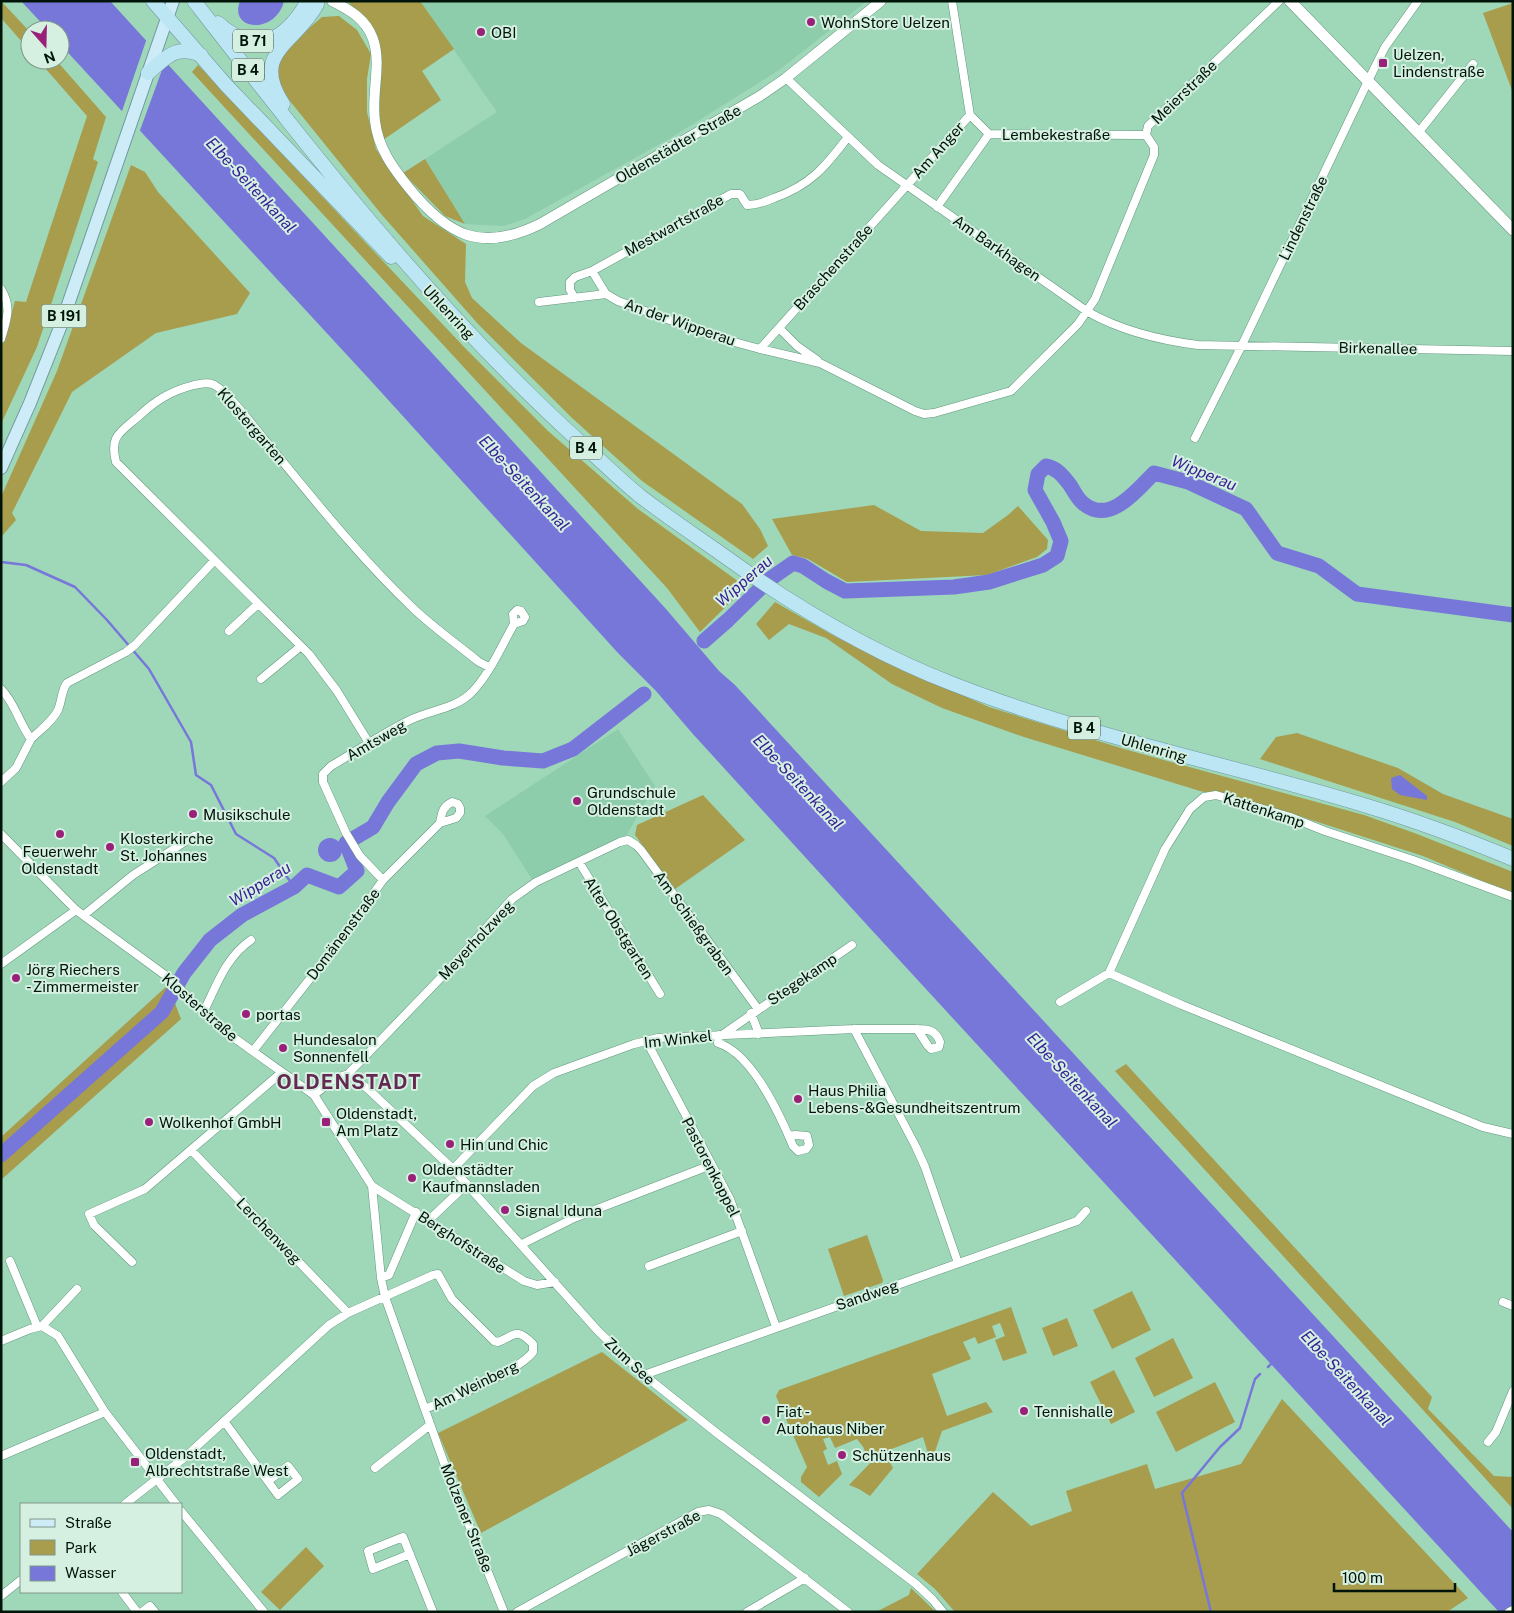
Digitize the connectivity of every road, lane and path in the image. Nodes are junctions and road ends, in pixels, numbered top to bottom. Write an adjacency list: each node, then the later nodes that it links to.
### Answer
1 (332, 1): 10 (street)
2 (881, 1): 14 (street, Oldenstädter Straße)
3 (952, 1): 16 (street)
4 (1279, 1): 19 (street, Meierstraße)
5 (1290, 1): 15 (main road)
6 (1418, 1): 15 (street, Lindenstraße)
7 (195, 2): 8 (highway, B 71); 21 (highway, Uhlenring / B 4)
8 (313, 2): 10 (street); 21 (highway)
9 (165, 7): 11 (highway); 13 (main road, B 191)
10 (345, 9): 14 (street, Oldenstädter Straße)
11 (201, 56): 13 (highway); 29 (highway)
12 (1473, 64): 17 (street)
13 (148, 74): 39 (main road, B 191)
14 (786, 78): 20 (street, Am Barkhagen)
15 (1368, 82): 17 (main road); 34 (street, Lindenstraße)
16 (970, 115): 18 (street, Lembekestraße); 22 (street, Am Anger)
17 (1418, 133): 24 (main road)
18 (989, 134): 19 (street, Lembekestraße); 23 (street, Am Anger)
19 (1146, 135): 31 (street, Meierstraße)
20 (848, 137): 22 (street, Am Barkhagen); 25 (street, Mestwartstraße)
21 (300, 138): 29 (highway, Uhlenring / B 4)
22 (906, 185): 23 (street, Am Barkhagen); 32 (street, Braschenstraße)
23 (937, 207): 31 (street, Am Barkhagen)
24 (1513, 230)
25 (592, 271): 27 (street); 28 (street, Mestwartstraße)
26 (1, 288): 33 (street)
27 (606, 294): 28 (street, An der Wipperau); 35 (street, An der Wipperau)
28 (574, 298): 30 (street, An der Wipperau)
29 (438, 301): 55 (highway, Uhlenring / B 4)
30 (539, 302)
31 (1088, 312): 34 (street, Am Barkhagen); 37 (street, An der Wipperau)
32 (779, 328): 35 (street, Braschenstraße); 37 (street, An der Wipperau)
33 (1, 339)
34 (1242, 345): 36 (street, Birkenallee); 38 (street, Lindenstraße)
35 (760, 349): 37 (street, An der Wipperau)
36 (1513, 351)
37 (820, 363)
38 (1194, 438)
39 (1, 468)
40 (214, 561): 41 (street, Klostergarten); 45 (street, Klostergarten); 48 (street)
41 (258, 604): 43 (street); 44 (street, Klostergarten)
42 (514, 624): 45 (street, Amtsweg)
43 (229, 631)
44 (302, 646): 46 (street); 49 (street, Klostergarten)
45 (489, 667): 49 (street, Amtsweg)
46 (261, 678)
47 (1, 689): 48 (street)
48 (31, 739): 50 (street)
49 (369, 743): 57 (street, Amtsweg)
50 (1, 782)
51 (440, 823): 57 (street, Domänenstraße)
52 (1, 834): 59 (street, Klosterstraße)
53 (194, 836): 60 (street)
54 (628, 840): 56 (street, Meyerholzweg); 67 (street, Am Schießgraben)
55 (1513, 859)
56 (579, 862): 65 (street, Alter Obstgarten); 76 (street, Meyerholzweg)
57 (383, 880): 74 (street, Domänenstraße)
58 (1513, 897): 64 (street, Kattenkamp)
59 (76, 910): 60 (street, Klosterstraße); 63 (street)
60 (84, 915): 68 (street, Klosterstraße)
61 (251, 940): 68 (street)
62 (852, 945): 67 (street, Stegekamp)
63 (1, 964)
64 (1109, 973): 66 (street); 78 (street)
65 (660, 994)
66 (1060, 1002)
67 (754, 1011): 71 (street, Stegekamp); 72 (street, Stegekamp)
68 (203, 1013): 74 (street, Klosterstraße)
69 (917, 1028): 70 (street, Im Winkel)
70 (854, 1029): 71 (street, Im Winkel); 92 (street)
71 (759, 1034): 72 (street, Im Winkel)
72 (721, 1035): 73 (street, Im Winkel); 79 (street)
73 (646, 1040): 81 (street, Pastorenkoppel); 82 (street, Im Winkel)
74 (253, 1051): 75 (street, Klosterstraße)
75 (282, 1072): 77 (street, Klosterstraße); 80 (street)
76 (348, 1074): 77 (street, Meyerholzweg); 82 (street, Zum See)
77 (314, 1095): 84 (street, Molzener Straße)
78 (1513, 1134)
79 (789, 1136)
80 (191, 1150): 91 (street); 100 (street, Lerchenweg)
81 (711, 1165): 88 (street, Pastorenkoppel); 89 (street)
82 (453, 1169): 83 (street, Zum See)
83 (467, 1184): 87 (street); 89 (street, Zum See)
84 (372, 1186): 86 (street, Berghofstraße); 94 (street, Molzener Straße)
85 (1086, 1211): 92 (street, Sandweg)
86 (416, 1212): 87 (street, Berghofstraße); 94 (street)
87 (429, 1220): 95 (street, Berghofstraße)
88 (742, 1231): 93 (street); 102 (street, Pastorenkoppel)
89 (522, 1244): 95 (street, Zum See)
90 (10, 1261): 101 (street)
91 (132, 1262)
92 (958, 1263): 102 (street, Sandweg)
93 (649, 1266)
94 (381, 1278): 97 (street, Molzener Straße)
95 (555, 1282): 104 (street, Zum See)
96 (77, 1289): 101 (street)
97 (385, 1297): 100 (street); 106 (street, Molzener Straße); 106 (street, Am Weinberg)
98 (1503, 1302): 99 (street)
99 (1513, 1306)
100 (348, 1313): 108 (street)
101 (39, 1326): 103 (street); 107 (street)
102 (776, 1327): 104 (street, Sandweg)
103 (1, 1341)
104 (644, 1375): 133 (street, Zum See)
105 (1513, 1392): 110 (street)
106 (425, 1409): 109 (street, Molzener Straße)
107 (105, 1412): 111 (street); 113 (street)
108 (224, 1421): 113 (street); 114 (street)
109 (430, 1425): 112 (street); 129 (street, Molzener Straße)
110 (1488, 1442)
111 (1, 1456)
112 (375, 1468)
113 (156, 1481): 115 (street); 116 (street)
114 (268, 1481)
115 (126, 1503)
116 (175, 1503)
117 (182, 1512): 127 (street)
118 (410, 1554): 118 (street); 128 (street)
119 (805, 1578): 130 (street, Jägerstraße); 131 (street); 132 (street, Jägerstraße)
120 (20, 1581): 122 (street)
121 (123, 1593): 124 (street)
122 (1, 1596)
123 (1513, 1610): 134 (street)
124 (137, 1612)
125 (142, 1612): 126 (street)
126 (155, 1612)
127 (264, 1612)
128 (433, 1612)
129 (504, 1612)
130 (517, 1612)
131 (747, 1612)
132 (848, 1612)
133 (943, 1612)
134 (1509, 1612)

